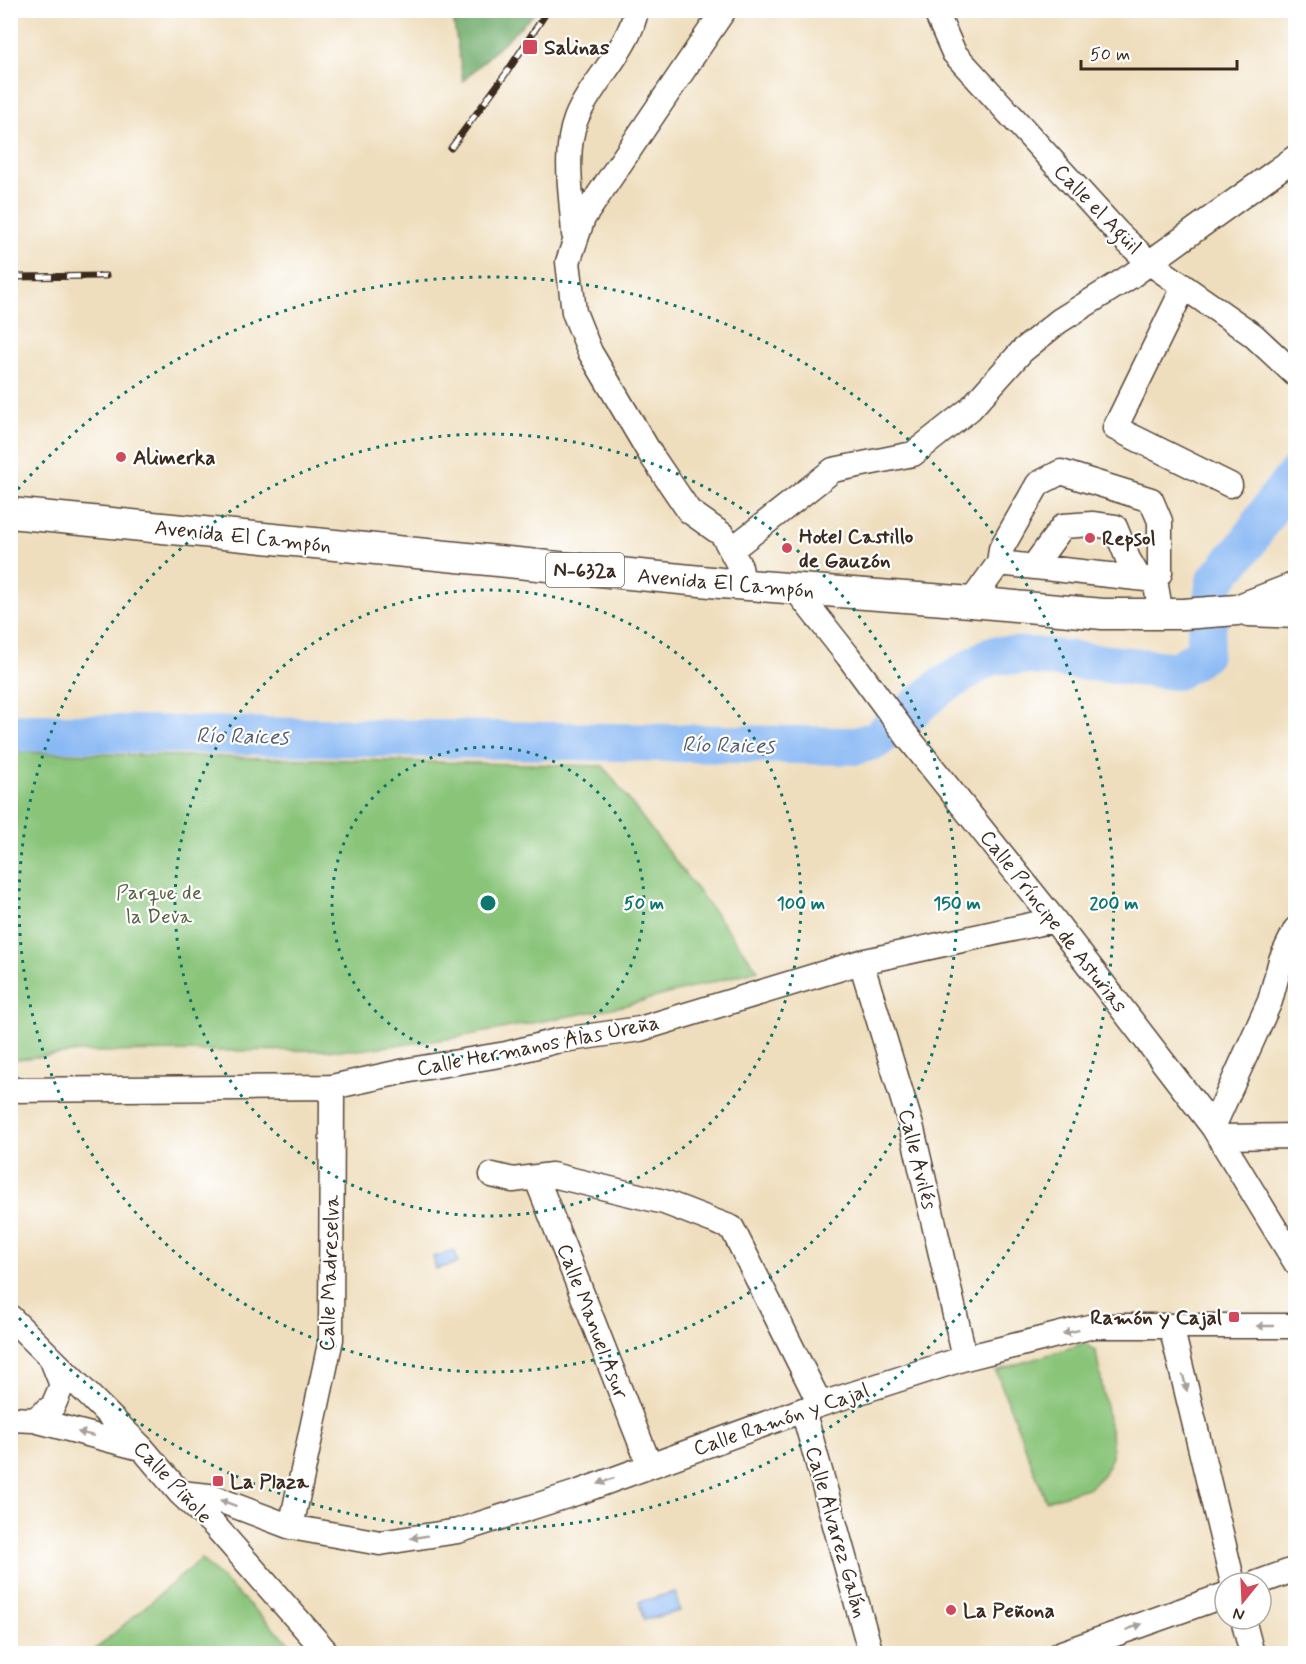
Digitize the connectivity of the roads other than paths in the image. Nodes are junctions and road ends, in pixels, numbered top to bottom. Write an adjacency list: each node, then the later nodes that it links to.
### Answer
1 (636, 10): 5 (street)
2 (724, 10): 5 (street)
3 (935, 10): 6 (street, Calle el Agüil)
4 (1296, 157): 6 (street)
5 (575, 242): 11 (street)
6 (1150, 263): 7 (street, Calle el Agüil); 11 (street)
7 (1184, 286): 8 (street, Calle el Agüil); 9 (street)
8 (1296, 375)
9 (1230, 485)
10 (10, 513): 15 (main road, Avenida El Campón / N-632a)
11 (731, 550): 15 (street)
12 (999, 563): 13 (street); 14 (street); 18 (street)
13 (1033, 567): 14 (street); 14 (street)
14 (1147, 579): 21 (street)
15 (743, 585): 17 (main road, Avenida El Campón / N-632a)
16 (1296, 587): 19 (main road, Avenida El Campón / N-632a)
17 (796, 590): 18 (main road, Avenida El Campón / N-632a); 22 (street, Calle Príncipe de Asturias)
18 (970, 602): 21 (main road, Avenida El Campón / N-632a)
19 (1237, 610): 20 (main road); 21 (main road, Avenida El Campón / N-632a)
20 (1296, 613)
21 (1172, 614)
22 (1054, 920): 24 (street, Calle Hermanos Alas Ureña); 29 (street, Calle Príncipe de Asturias)
23 (1296, 929): 26 (street)
24 (861, 962): 27 (street, Calle Hermanos Alas Ureña); 38 (street, Calle Avilés)
25 (1296, 982): 26 (street)
26 (1270, 1001): 29 (street)
27 (332, 1087): 28 (street, Calle Hermanos Alas Ureña); 44 (street, Calle Madreselva)
28 (10, 1090)
29 (1216, 1132): 30 (street); 33 (street, Calle Príncipe de Asturias)
30 (1296, 1136)
31 (492, 1175): 32 (street, Calle Alvarez Galán)
32 (536, 1177): 39 (street, Calle Alvarez Galán); 42 (street, Calle Manuel Asur)
33 (1296, 1263)
34 (10, 1317): 37 (street, Calle Piñole)
35 (1171, 1326): 36 (street, Calle Ramón y Cajal, one-way to 35); 38 (street, Calle Ramón y Cajal, one-way to 38); 47 (street, one-way to 47)
36 (1296, 1326)
37 (51, 1358): 40 (street); 41 (street, Calle Piñole)
38 (965, 1358): 39 (street, Calle Ramón y Cajal)
39 (812, 1407): 42 (street, Calle Ramón y Cajal); 53 (street, Calle Alvarez Galán)
40 (22, 1420): 41 (street, one-way to 40)
41 (142, 1448): 43 (street, Calle Piñole)
42 (649, 1464): 44 (street, Calle Ramón y Cajal, one-way to 44)
43 (180, 1493): 44 (street, Calle Ramón y Cajal, one-way to 43); 45 (street, Calle Piñole)
44 (283, 1523): 45 (street, Calle Ramón y Cajal)
45 (231, 1545): 52 (street, Calle Piñole)
46 (1296, 1569): 48 (street)
47 (1230, 1571)
48 (1273, 1577)
49 (1213, 1599): 51 (street, one-way to 49)
50 (1246, 1631): 55 (street)
51 (1096, 1647): 54 (street)
52 (328, 1653)
53 (871, 1653)
54 (1059, 1653)
55 (1252, 1653)

